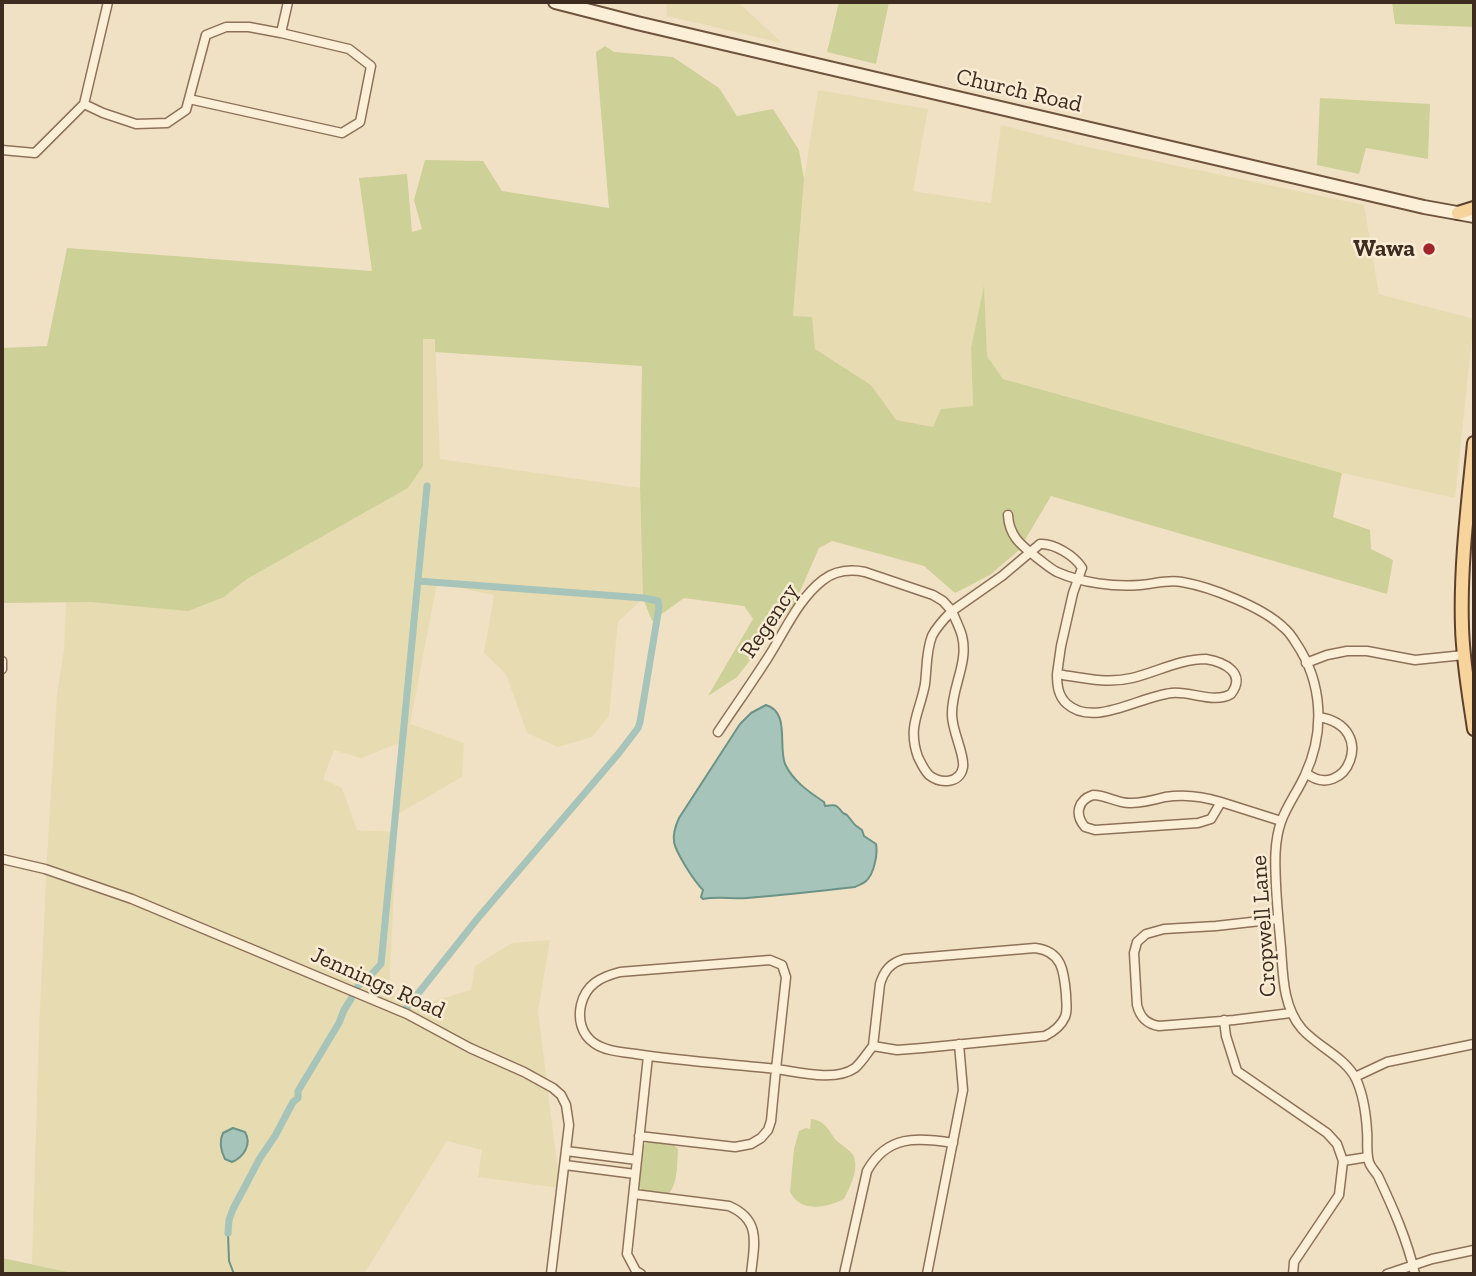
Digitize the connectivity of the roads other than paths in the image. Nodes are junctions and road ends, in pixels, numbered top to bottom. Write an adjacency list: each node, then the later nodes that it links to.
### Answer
1 (108, 2): 6 (street)
2 (288, 2): 4 (street)
3 (555, 2): 9 (main road, Church Road)
4 (281, 33): 5 (street); 5 (street)
5 (189, 99): 6 (street)
6 (84, 104): 7 (street)
7 (2, 150)
8 (1474, 208): 9 (main road)
9 (1458, 213): 10 (main road, Church Road)
10 (1474, 215)
11 (1474, 443): 16 (main road)
12 (1008, 515): 13 (street, Cropwell Lane)
13 (1029, 552): 14 (street, Cropwell Lane); 14 (street); 15 (street)
14 (1079, 579): 18 (street, Cropwell Lane); 20 (street)
15 (952, 611): 15 (street); 23 (street, Regency)
16 (1464, 655): 18 (street); 22 (main road)
17 (2, 661): 19 (street)
18 (1306, 663): 21 (street, Cropwell Lane)
19 (2, 669)
20 (1057, 674): 20 (street)
21 (1319, 717): 24 (street, Cropwell Lane); 24 (street)
22 (1474, 730)
23 (718, 732)
24 (1306, 773): 26 (street, Cropwell Lane)
25 (1221, 802): 25 (street); 26 (street)
26 (1282, 821): 28 (street, Cropwell Lane)
27 (2, 859): 39 (street, Jennings Road)
28 (1278, 919): 29 (street, Cropwell Lane); 30 (street)
29 (1291, 1013): 30 (street); 36 (street, Cropwell Lane)
30 (1224, 1020): 42 (street)
31 (959, 1044): 33 (street); 33 (street); 38 (street)
32 (1474, 1044): 36 (street)
33 (873, 1046): 35 (street)
34 (648, 1055): 35 (street); 35 (street); 37 (street)
35 (776, 1069): 37 (street)
36 (1355, 1077): 40 (street)
37 (639, 1136): 41 (street)
38 (953, 1143): 51 (street); 52 (street)
39 (566, 1151): 41 (street); 43 (street, Jennings Road)
40 (1368, 1157): 42 (street); 47 (street)
41 (637, 1160): 44 (street)
42 (1343, 1161): 53 (street)
43 (565, 1165): 44 (street); 48 (street, Jennings Road)
44 (635, 1174): 45 (street)
45 (634, 1194): 49 (street); 50 (street)
46 (1474, 1250): 47 (street)
47 (1413, 1264): 54 (street); 55 (street)
48 (551, 1274)
49 (641, 1274)
50 (751, 1274)
51 (844, 1274)
52 (927, 1274)
53 (1293, 1274)
54 (1387, 1274)
55 (1415, 1274)

